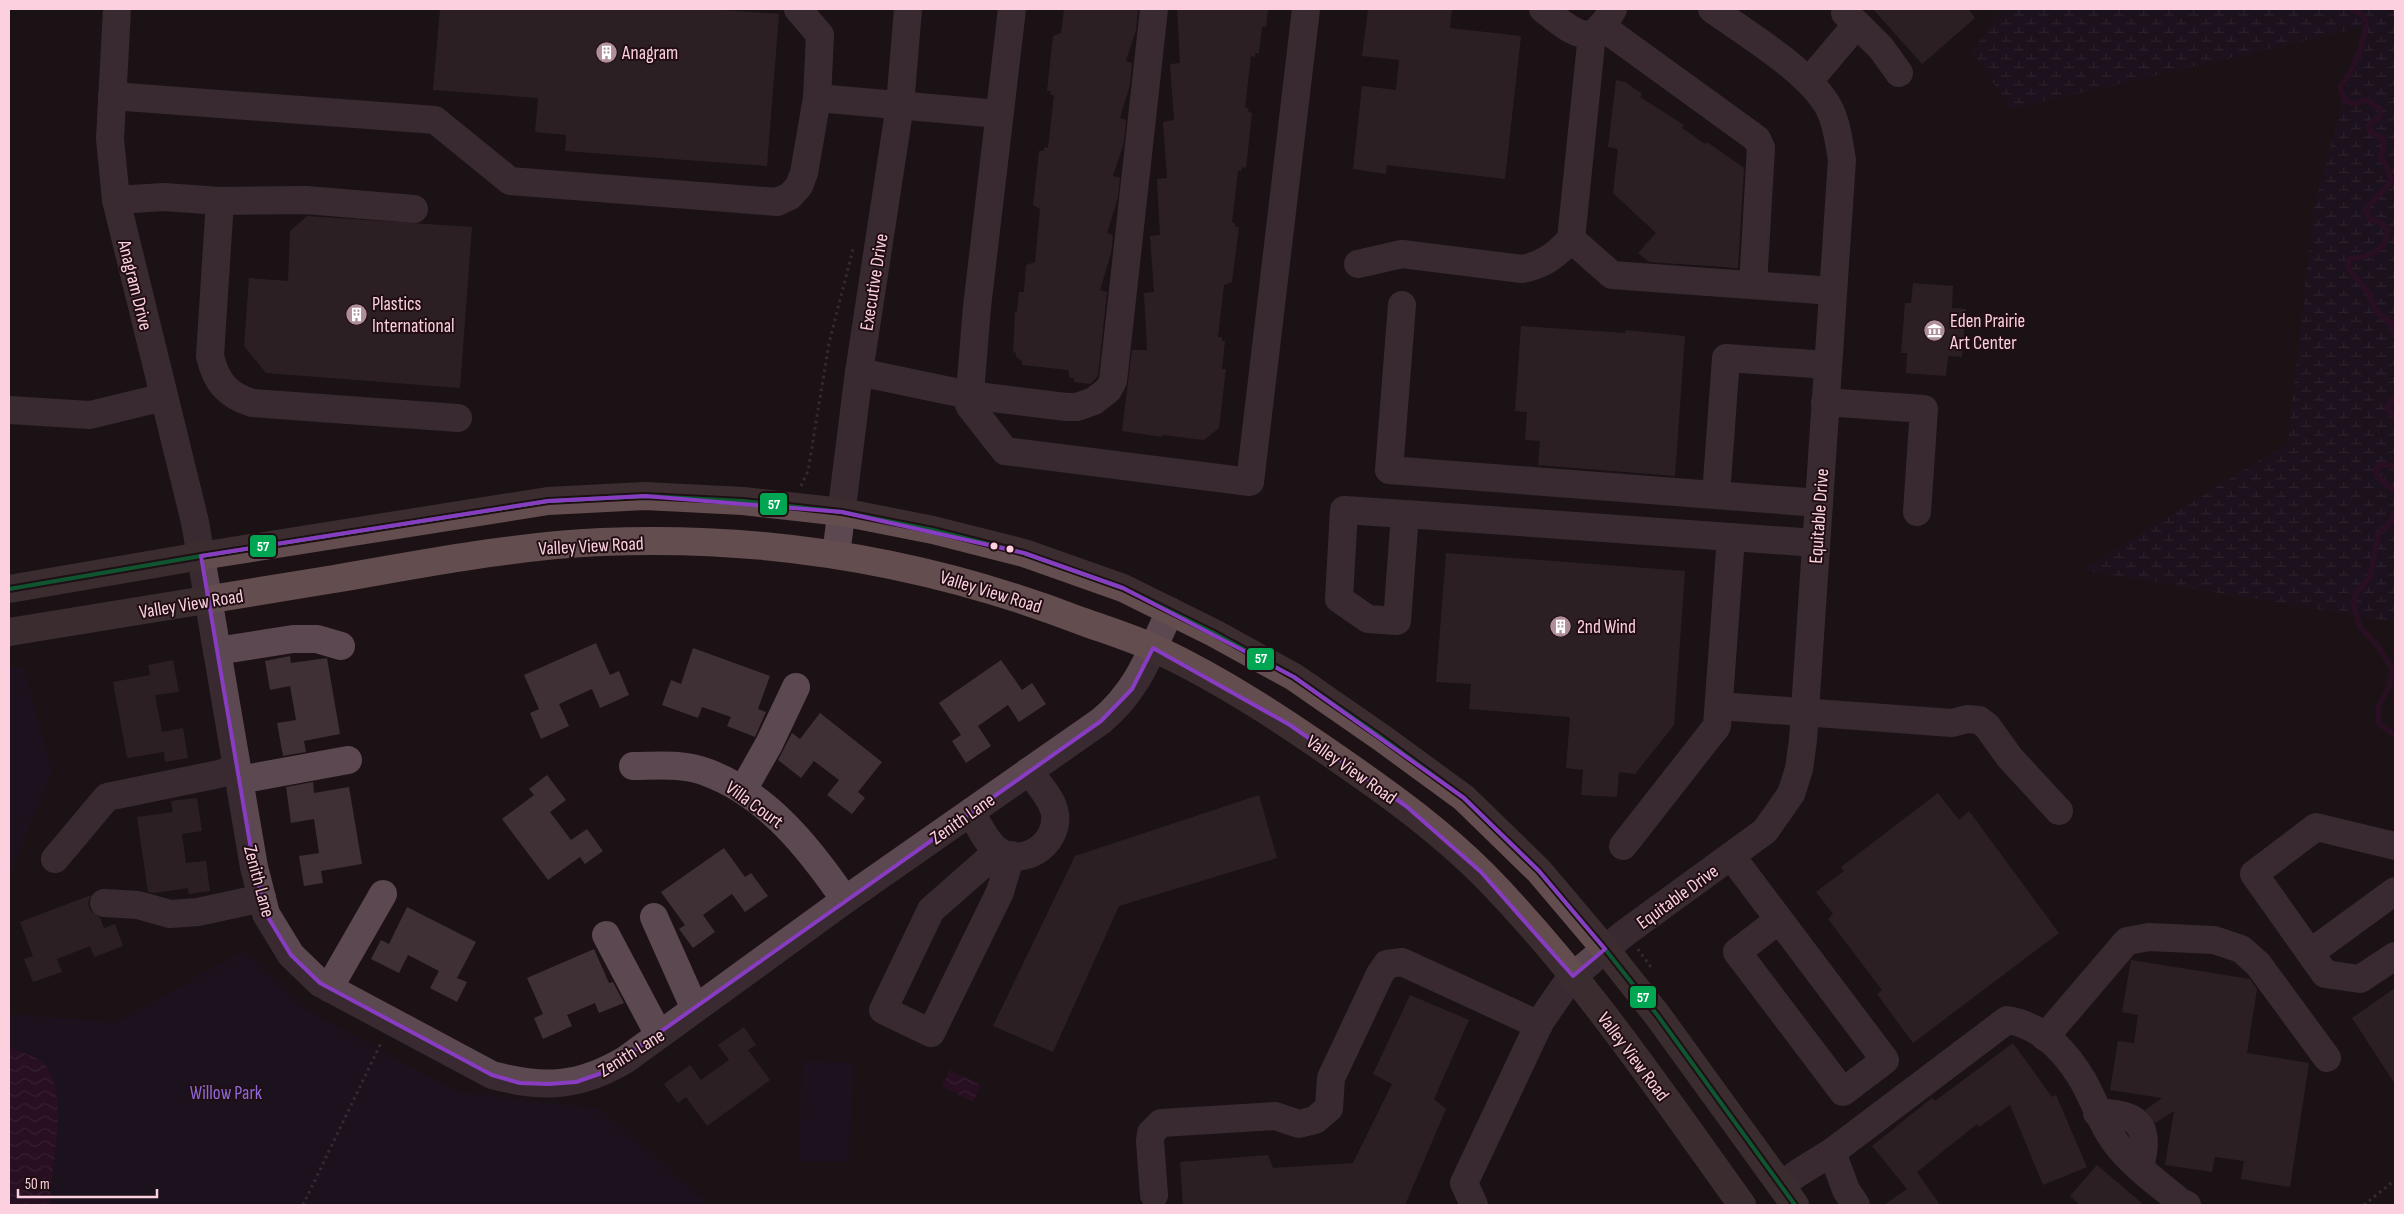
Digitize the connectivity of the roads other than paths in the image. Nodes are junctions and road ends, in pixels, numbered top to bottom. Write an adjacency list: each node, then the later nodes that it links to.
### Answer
1 (117, 9): 12 (street, Anagram Drive)
2 (798, 9): 13 (street)
3 (908, 9): 14 (street, Executive Drive)
4 (1012, 9): 15 (street)
5 (1154, 9): 26 (street)
6 (1306, 9): 26 (street)
7 (1544, 9): 9 (street)
8 (1712, 9): 11 (street, Equitable Drive)
9 (1602, 23): 19 (street); 21 (street)
10 (1899, 72): 11 (street)
11 (1809, 81): 22 (street, Equitable Drive)
12 (112, 96): 13 (street); 16 (street, Anagram Drive)
13 (816, 98): 14 (street)
14 (900, 105): 15 (street); 25 (street, Executive Drive)
15 (998, 114): 26 (street)
16 (116, 200): 17 (street); 27 (street, Anagram Drive)
17 (220, 200): 18 (street); 30 (street)
18 (414, 208)
19 (1571, 238): 20 (street); 21 (street)
20 (1358, 264)
21 (1753, 285): 22 (street)
22 (1833, 291): 24 (street, Equitable Drive)
23 (1402, 305): 31 (street)
24 (1828, 365): 28 (street, Equitable Drive); 31 (street)
25 (859, 372): 26 (street); 33 (street, Executive Drive)
26 (969, 395)
27 (164, 397): 29 (street); 39 (street, Anagram Drive)
28 (1825, 402): 32 (street, Equitable Drive); 34 (street)
29 (9, 410)
30 (458, 418)
31 (1716, 495): 32 (street)
32 (1819, 503): 37 (street, Equitable Drive)
33 (842, 512): 38 (street, Executive Drive); 39 (main road); 42 (main road)
34 (1917, 512)
35 (1405, 514): 36 (street)
36 (1731, 537): 37 (street); 48 (street)
37 (1816, 543): 49 (street, Equitable Drive)
38 (836, 555): 41 (main road, Valley View Road); 45 (main road, Valley View Road)
39 (201, 556): 40 (main road); 41 (street, Zenith Lane)
40 (9, 590)
41 (210, 600): 43 (main road, Valley View Road); 46 (street, Zenith Lane)
42 (1170, 611): 45 (street, Zenith Lane); 70 (main road)
43 (9, 632)
44 (341, 646): 46 (street)
45 (1153, 648): 52 (street, Zenith Lane); 73 (main road, Valley View Road)
46 (217, 652): 53 (street, Zenith Lane)
47 (796, 687): 54 (street)
48 (1719, 706): 49 (street); 57 (street)
49 (1805, 711): 55 (street); 60 (street, Equitable Drive)
50 (348, 760): 53 (street)
51 (634, 766): 54 (street, Villa Court)
52 (1029, 771): 56 (street, Zenith Lane); 59 (street)
53 (238, 774): 61 (street); 64 (street, Zenith Lane)
54 (743, 790): 65 (street, Villa Court)
55 (2059, 811)
56 (971, 812): 59 (street); 65 (street, Zenith Lane)
57 (1622, 846)
58 (2395, 846): 71 (street)
59 (1005, 853): 59 (street)
60 (1732, 857): 68 (street); 70 (street, Equitable Drive)
61 (55, 858)
62 (2395, 891): 71 (street)
63 (384, 894): 74 (street)
64 (262, 898): 66 (street); 74 (street, Zenith Lane)
65 (845, 900): 75 (street, Zenith Lane)
66 (104, 904)
67 (654, 917): 75 (street)
68 (1779, 920): 68 (street)
69 (606, 934): 77 (street)
70 (1615, 941): 73 (street, Equitable Drive); 82 (main road)
71 (2310, 953): 72 (street)
72 (2395, 956)
73 (1573, 976): 76 (street, Equitable Drive); 84 (main road, Valley View Road)
74 (329, 988): 77 (street, Zenith Lane)
75 (695, 1009): 77 (street, Zenith Lane)
76 (1539, 1025): 81 (street); 83 (street, Equitable Drive)
77 (659, 1035)
78 (2045, 1037): 79 (street); 80 (street); 86 (street)
79 (2327, 1058)
80 (1832, 1152): 82 (street); 85 (street)
81 (1154, 1195)
82 (1788, 1196)
83 (1474, 1205)
84 (1742, 1205)
85 (1856, 1205)
86 (2187, 1205)

